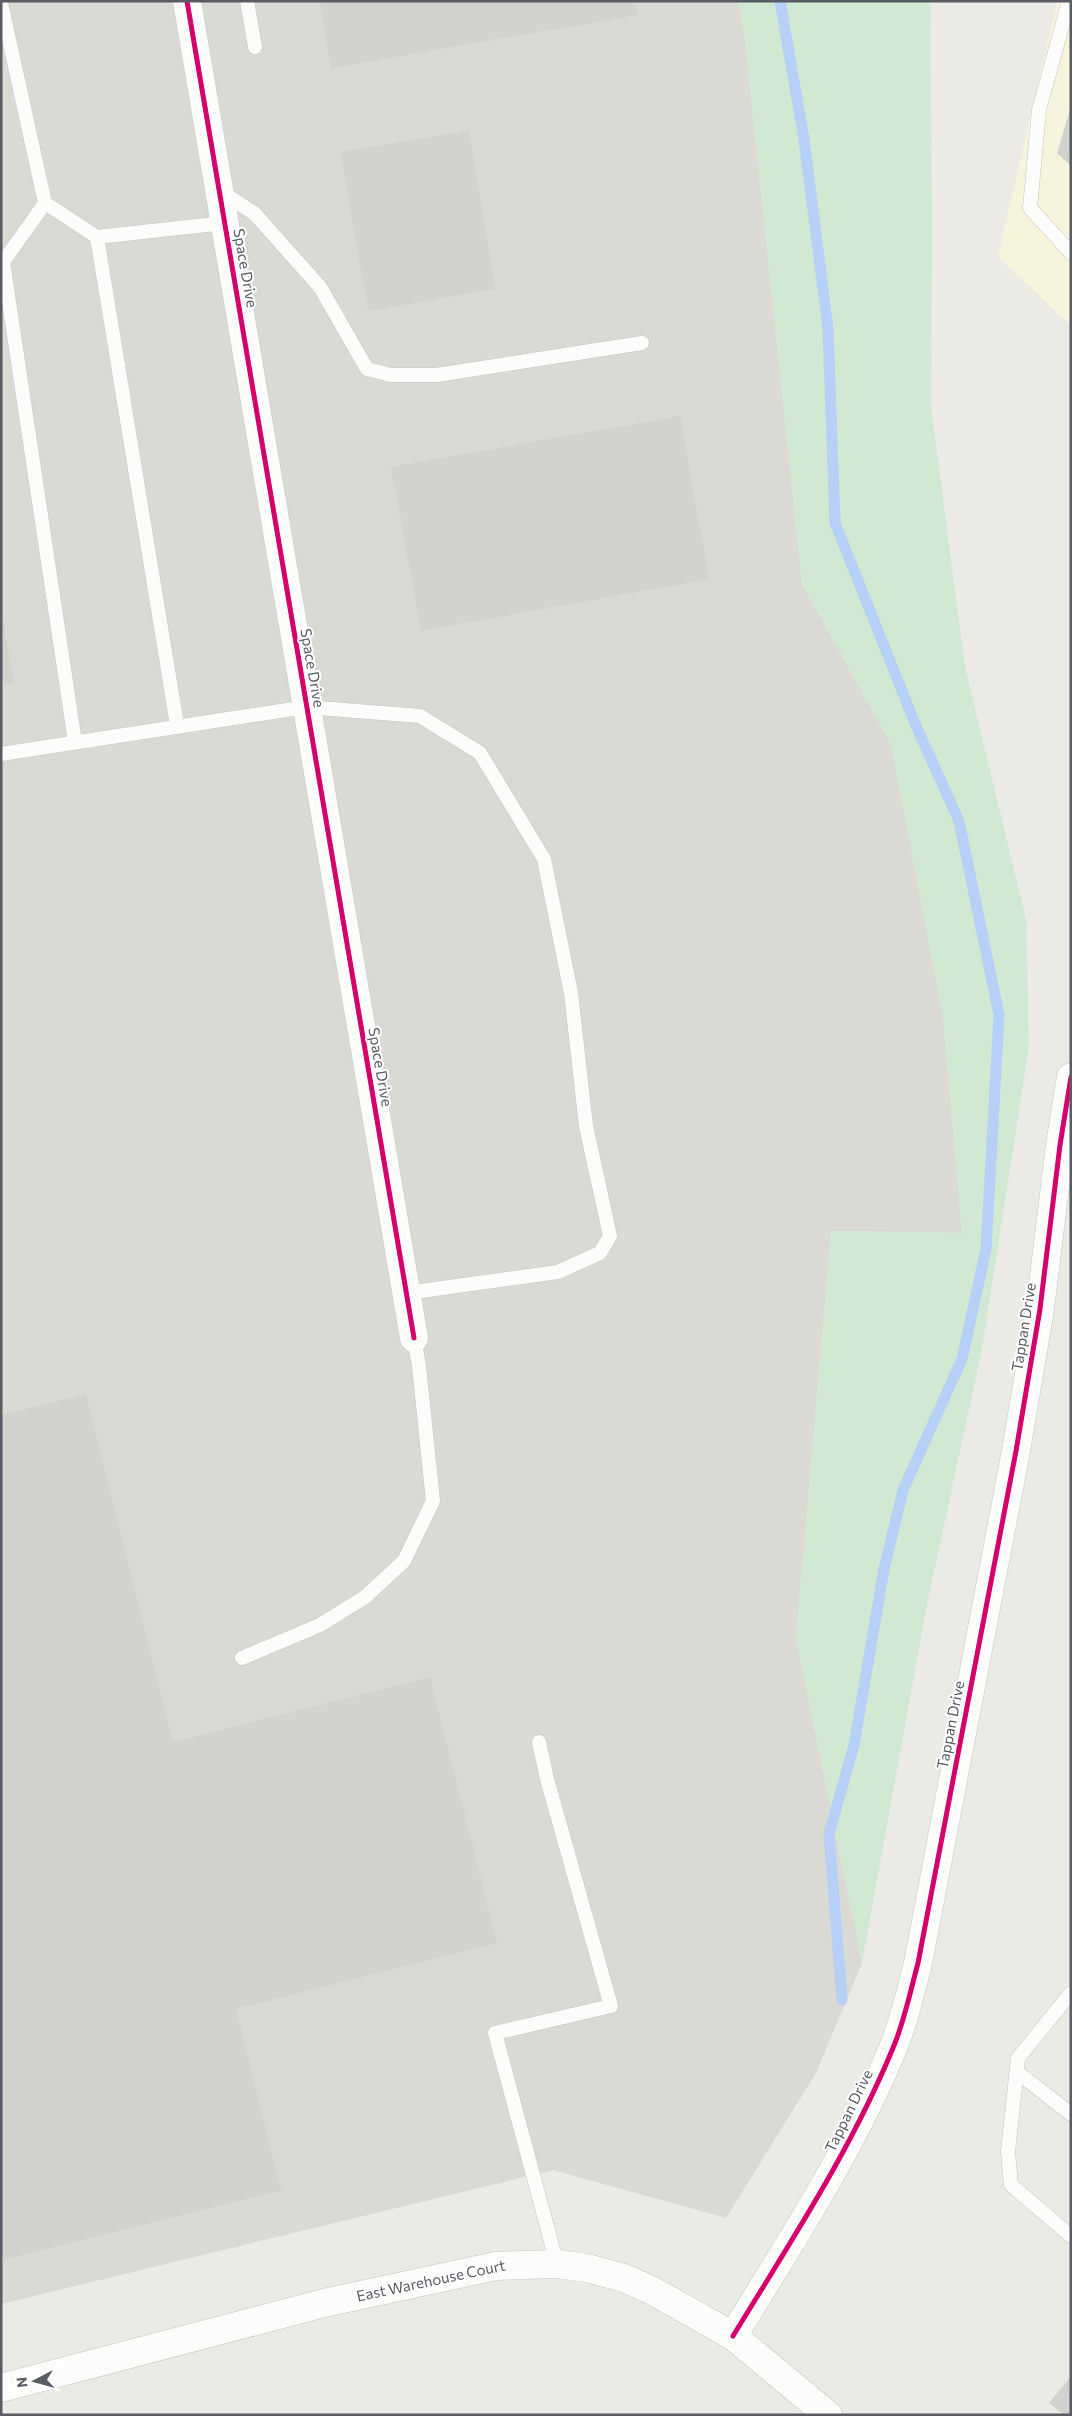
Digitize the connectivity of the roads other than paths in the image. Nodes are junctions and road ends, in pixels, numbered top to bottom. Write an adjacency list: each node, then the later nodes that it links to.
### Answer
1 (187, 1): 6 (street, Space Drive)
2 (247, 1): 5 (lane)
3 (1069, 1): 10 (lane)
4 (1, 3): 7 (lane)
5 (255, 48)
6 (219, 191): 8 (street, Space Drive); 11 (lane)
7 (45, 203): 9 (lane); 14 (lane)
8 (224, 223): 9 (lane); 12 (street, Space Drive)
9 (97, 237): 13 (lane)
10 (1071, 253)
11 (642, 343)
12 (306, 707): 13 (lane); 17 (street, Space Drive); 17 (lane)
13 (177, 725): 14 (lane)
14 (76, 742): 15 (lane)
15 (1, 754)
16 (1071, 1077): 26 (street, Tappan Drive)
17 (406, 1293): 18 (street, Space Drive)
18 (414, 1338): 19 (lane)
19 (242, 1658)
20 (539, 1742): 25 (lane)
21 (1071, 1993): 22 (lane)
22 (1017, 2072): 23 (lane); 24 (lane)
23 (1071, 2114)
24 (1071, 2236)
25 (557, 2264): 26 (street, East Warehouse Court); 27 (street, East Warehouse Court)
26 (733, 2336): 28 (street, East Warehouse Court)
27 (1, 2388)
28 (828, 2415)

